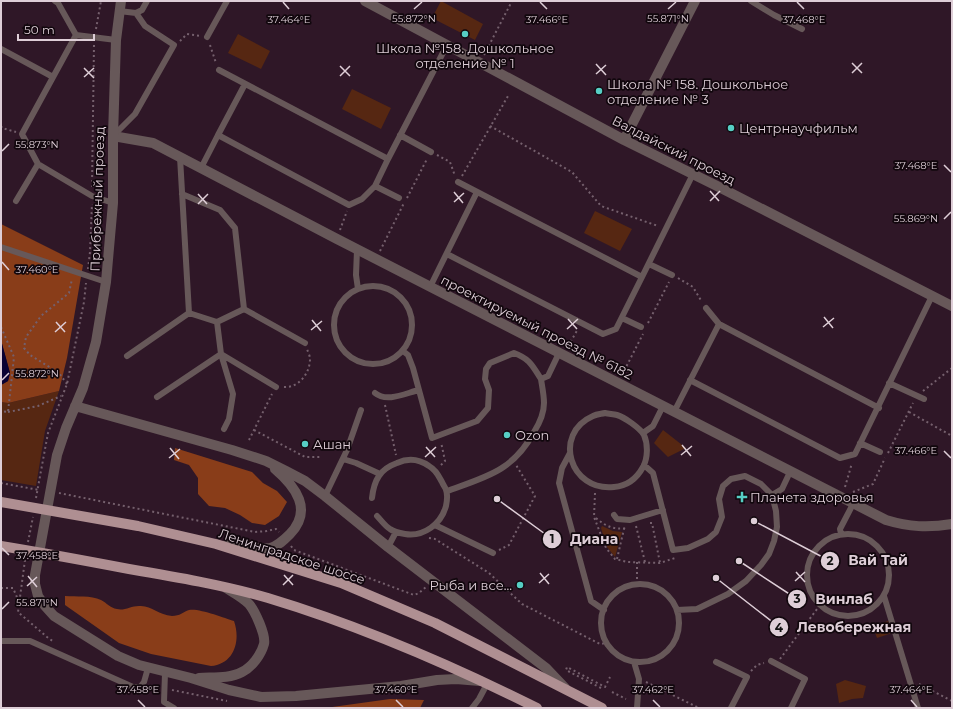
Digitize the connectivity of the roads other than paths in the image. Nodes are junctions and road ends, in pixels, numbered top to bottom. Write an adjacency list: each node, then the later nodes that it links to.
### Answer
1 (147, 1): 8 (lane)
2 (227, 1): 11 (lane)
3 (365, 1): 13 (street, Валдайский проезд)
4 (695, 1): 21 (street)
5 (751, 1): 9 (lane)
6 (57, 2): 10 (lane)
7 (120, 6): 8 (lane); 12 (street, Прибрежный проезд)
8 (136, 13): 20 (lane)
9 (802, 29)
10 (76, 35): 12 (lane); 16 (lane)
11 (207, 37)
12 (116, 40): 20 (street, Прибрежный проезд)
13 (447, 45): 19 (lane); 21 (street, Валдайский проезд)
14 (1, 49): 16 (lane)
15 (219, 70): 17 (lane)
16 (53, 77): 25 (lane)
17 (245, 84): 18 (lane); 24 (lane)
18 (218, 135): 26 (lane); 29 (lane)
19 (400, 135): 22 (lane); 24 (lane)
20 (113, 136): 23 (street, проектируемый проезд № 6182); 34 (street, Прибрежный проезд)
21 (624, 140): 27 (street, Валдайский проезд)
22 (431, 152)
23 (180, 157): 26 (street, проектируемый проезд № 6182); 31 (lane)
24 (388, 159): 29 (lane)
25 (38, 164): 33 (lane); 34 (lane)
26 (201, 168): 36 (street, проектируемый проезд № 6182)
27 (693, 174): 38 (lane); 44 (street, Валдайский проезд)
28 (458, 182): 30 (lane)
29 (375, 186): 32 (lane)
30 (477, 192): 37 (lane); 40 (lane)
31 (182, 194): 47 (lane); 48 (lane)
32 (398, 198)
33 (16, 201)
34 (113, 203): 41 (street, Прибрежный проезд)
35 (1, 247): 41 (lane)
36 (357, 250): 42 (street, проектируемый проезд № 6182); 43 (lane)
37 (447, 254): 42 (lane); 49 (lane)
38 (649, 264): 39 (lane); 40 (lane)
39 (672, 275)
40 (642, 277): 49 (lane)
41 (106, 282): 66 (street, Прибрежный проезд)
42 (430, 287): 56 (street, проектируемый проезд № 6182)
43 (358, 289): 54 (lane); 54 (lane)
44 (932, 296): 45 (street, Валдайский проезд); 60 (lane)
45 (952, 306)
46 (706, 308): 51 (lane)
47 (244, 309): 50 (lane); 53 (lane)
48 (189, 312): 50 (lane); 57 (lane)
49 (622, 318): 52 (lane)
50 (217, 322): 55 (lane)
51 (720, 324): 59 (lane); 68 (lane)
52 (641, 327)
53 (305, 343)
54 (403, 351): 62 (lane)
55 (221, 354): 61 (lane); 64 (lane); 71 (lane)
56 (561, 354): 58 (lane); 67 (street, проектируемый проезд № 6182)
57 (127, 356)
58 (541, 378): 62 (lane); 81 (lane)
59 (690, 380): 70 (lane); 73 (lane)
60 (889, 383): 65 (lane); 68 (lane)
61 (276, 386)
62 (419, 390): 63 (lane)
63 (375, 393)
64 (157, 397)
65 (924, 399)
66 (75, 406): 77 (street); 106 (street, Прибрежный проезд)
67 (663, 406): 70 (street, проектируемый проезд № 6182); 72 (lane)
68 (878, 408): 73 (lane)
69 (361, 410): 76 (lane)
70 (674, 412): 79 (street, проектируемый проезд № 6182)
71 (224, 429)
72 (643, 434): 75 (lane); 78 (lane)
73 (860, 443): 74 (lane)
74 (880, 452)
75 (570, 454): 78 (lane); 100 (lane)
76 (343, 459): 80 (lane); 83 (lane)
77 (266, 461): 83 (street); 94 (street)
78 (644, 465): 87 (lane)
79 (790, 472): 82 (lane); 86 (street, проектируемый проезд № 6182)
80 (380, 474): 81 (lane); 84 (lane)
81 (447, 491): 91 (lane)
82 (772, 495): 87 (lane); 101 (lane)
83 (325, 496): 96 (street)
84 (372, 498)
85 (1, 502): 94 (main road, Ленинградское шоссе)
86 (853, 504): 90 (street, проектируемый проезд № 6182); 93 (lane)
87 (663, 510): 88 (lane)
88 (614, 515)
89 (377, 516): 92 (lane)
90 (952, 524)
91 (435, 525): 92 (lane); 97 (lane)
92 (396, 532): 96 (lane)
93 (841, 534): 99 (lane); 99 (lane)
94 (216, 544): 110 (main road, Ленинградское шоссе)
95 (1, 546): 98 (main road)
96 (388, 548): 110 (street)
97 (493, 553)
98 (223, 587): 108 (street); 109 (main road)
99 (884, 596): 120 (lane)
100 (604, 610): 101 (lane); 103 (lane)
101 (677, 610): 103 (lane)
102 (1, 641): 106 (lane)
103 (634, 662): 117 (lane)
104 (716, 662): 118 (lane)
105 (774, 662): 119 (lane)
106 (148, 668): 107 (street, Прибрежный проезд)
107 (165, 673): 108 (street, Прибрежный проезд); 111 (lane)
108 (191, 678): 109 (street)
109 (484, 682): 114 (lane); 115 (main road)
110 (568, 691): 116 (main road, Ленинградское шоссе)
111 (164, 702): 112 (lane); 113 (lane)
112 (160, 708)
113 (174, 708)
114 (472, 708)
115 (537, 708)
116 (602, 708)
117 (637, 708)
118 (731, 708)
119 (791, 708)
120 (918, 708)

